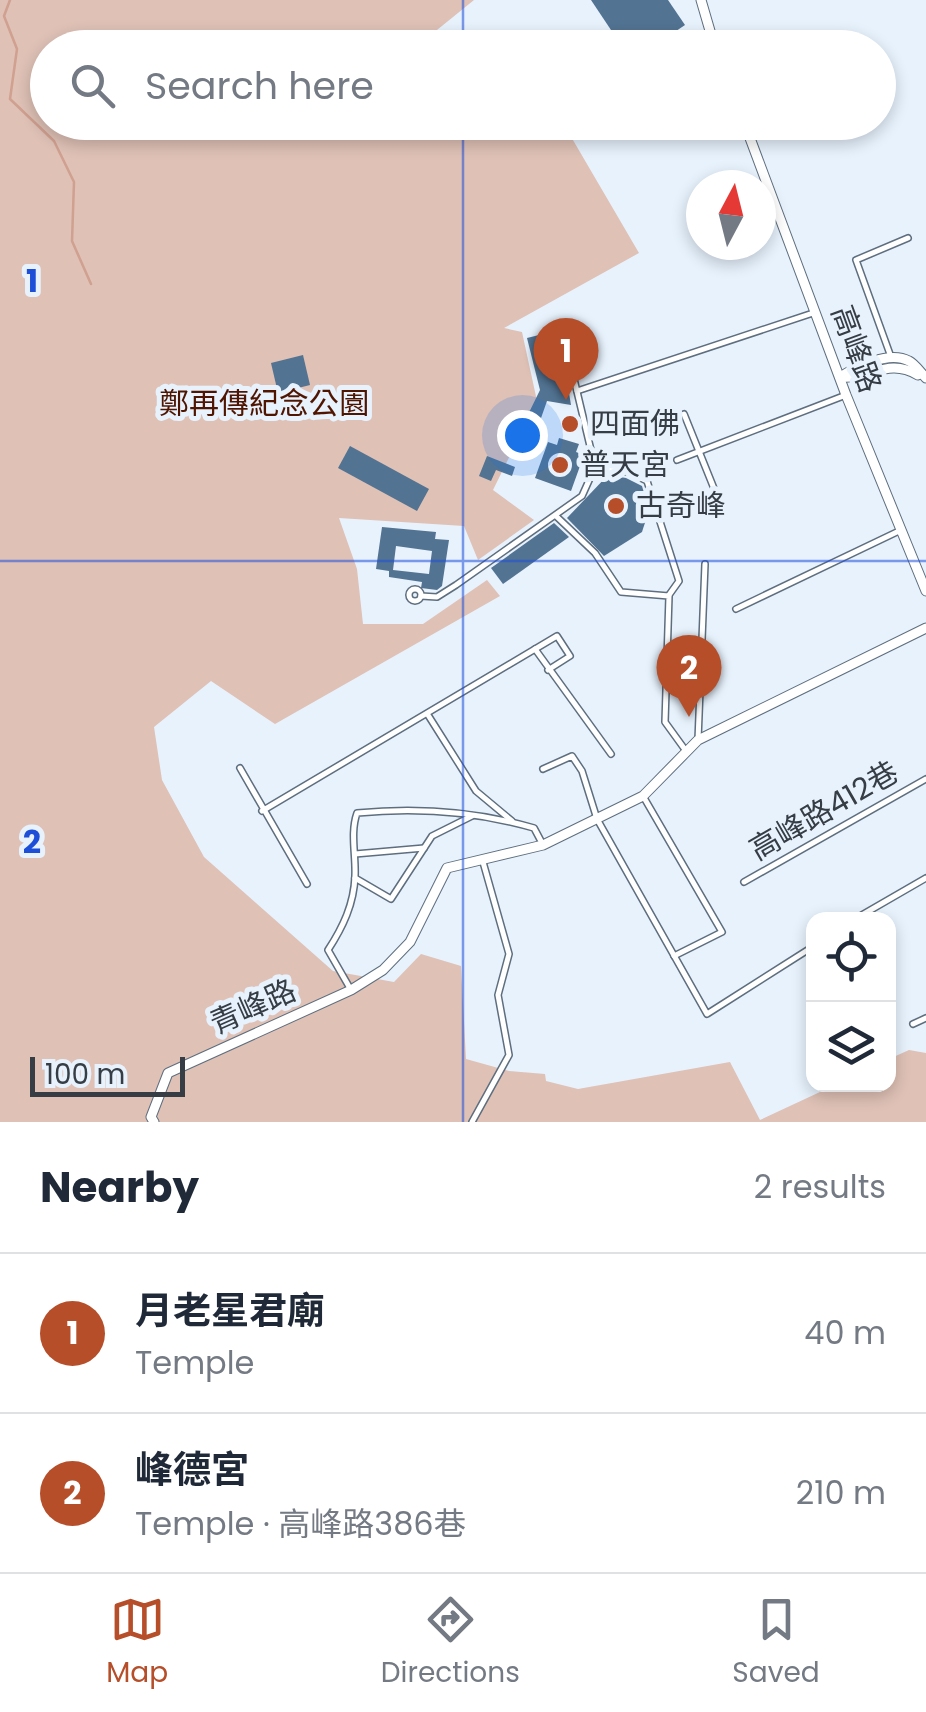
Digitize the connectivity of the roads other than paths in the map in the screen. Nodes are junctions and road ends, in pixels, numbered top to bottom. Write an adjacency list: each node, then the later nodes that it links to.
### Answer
1 (701, 0): 2 (street)
2 (710, 30)
3 (751, 140): 5 (street, 高峰路)
4 (908, 238): 6 (lane)
5 (816, 312): 8 (street, 高峰路); 10 (lane)
6 (891, 357): 8 (street); 9 (street)
7 (568, 358): 10 (lane)
8 (840, 378): 9 (street); 11 (street, 高峰路)
9 (926, 379)
10 (576, 391): 15 (lane)
11 (846, 395): 13 (lane); 18 (street, 高峰路)
12 (684, 414): 13 (lane)
13 (698, 451): 14 (lane); 16 (lane)
14 (677, 460)
15 (595, 467): 17 (lane); 22 (lane)
16 (714, 491)
17 (556, 516): 21 (lane); 22 (lane)
18 (902, 529): 20 (street, 高峰路); 23 (lane)
19 (704, 564): 28 (lane)
20 (926, 591)
21 (422, 596)
22 (669, 596): 29 (lane)
23 (736, 609)
24 (926, 628): 28 (street)
25 (535, 649): 26 (lane); 26 (lane); 27 (lane)
26 (548, 670): 30 (lane)
27 (428, 714): 35 (lane); 38 (lane)
28 (698, 740): 29 (street)
29 (686, 751): 34 (street)
30 (611, 754)
31 (240, 768): 35 (lane)
32 (542, 770): 37 (lane)
33 (926, 779): 45 (lane, 高峰路412巷)
34 (643, 796): 37 (street); 49 (lane)
35 (262, 812): 46 (lane)
36 (475, 814): 38 (lane); 40 (lane); 41 (lane)
37 (597, 819): 39 (street); 49 (lane)
38 (514, 823): 39 (lane)
39 (543, 845): 42 (street)
40 (424, 848): 41 (lane); 43 (lane)
41 (354, 854): 43 (lane)
42 (483, 862): 50 (street, 青峰路); 54 (lane)
43 (355, 878): 50 (lane)
44 (926, 878): 47 (lane)
45 (744, 882)
46 (306, 884)
47 (869, 912)
48 (806, 951): 49 (lane)
49 (674, 956)
50 (351, 990): 53 (street, 青峰路)
51 (926, 1018): 52 (lane)
52 (914, 1024)
53 (154, 1122)
54 (472, 1122)

